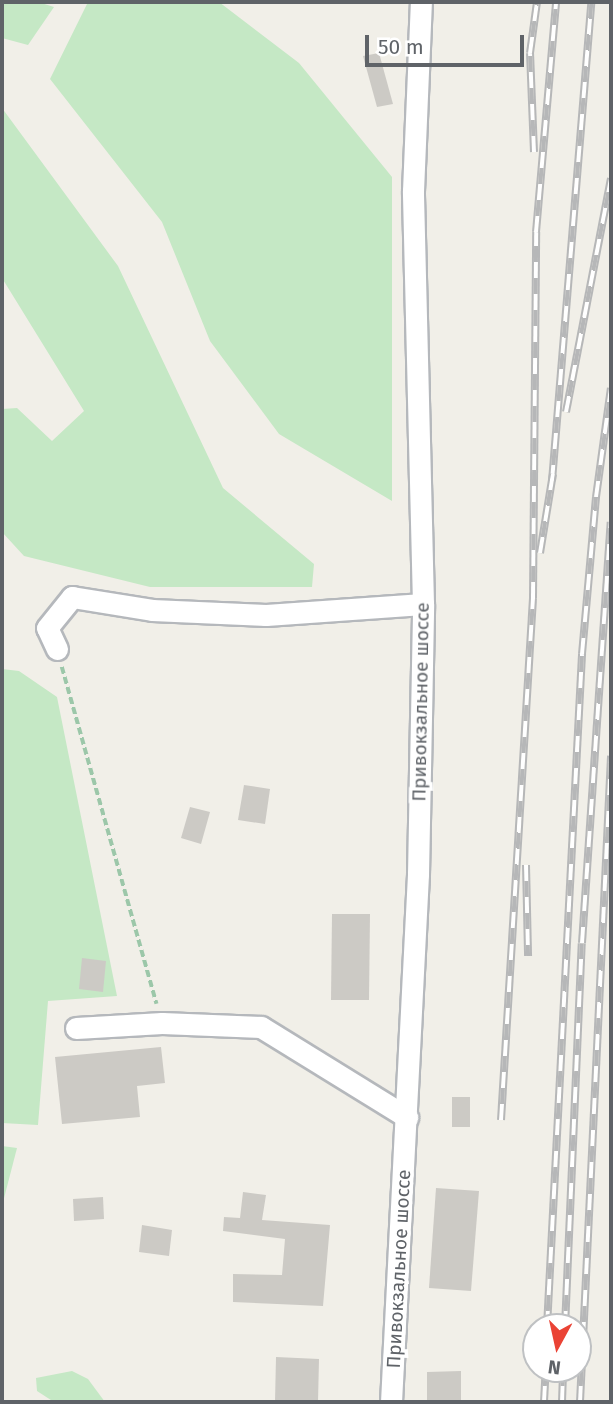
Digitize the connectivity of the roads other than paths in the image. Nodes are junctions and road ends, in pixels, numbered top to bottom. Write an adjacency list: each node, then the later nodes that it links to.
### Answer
1 (421, 2): 2 (street, Привокзальное шоссе)
2 (423, 604): 3 (street); 5 (street, Привокзальное шоссе)
3 (57, 649)
4 (76, 1028): 5 (street)
5 (407, 1117): 6 (street, Привокзальное шоссе)
6 (391, 1402)

